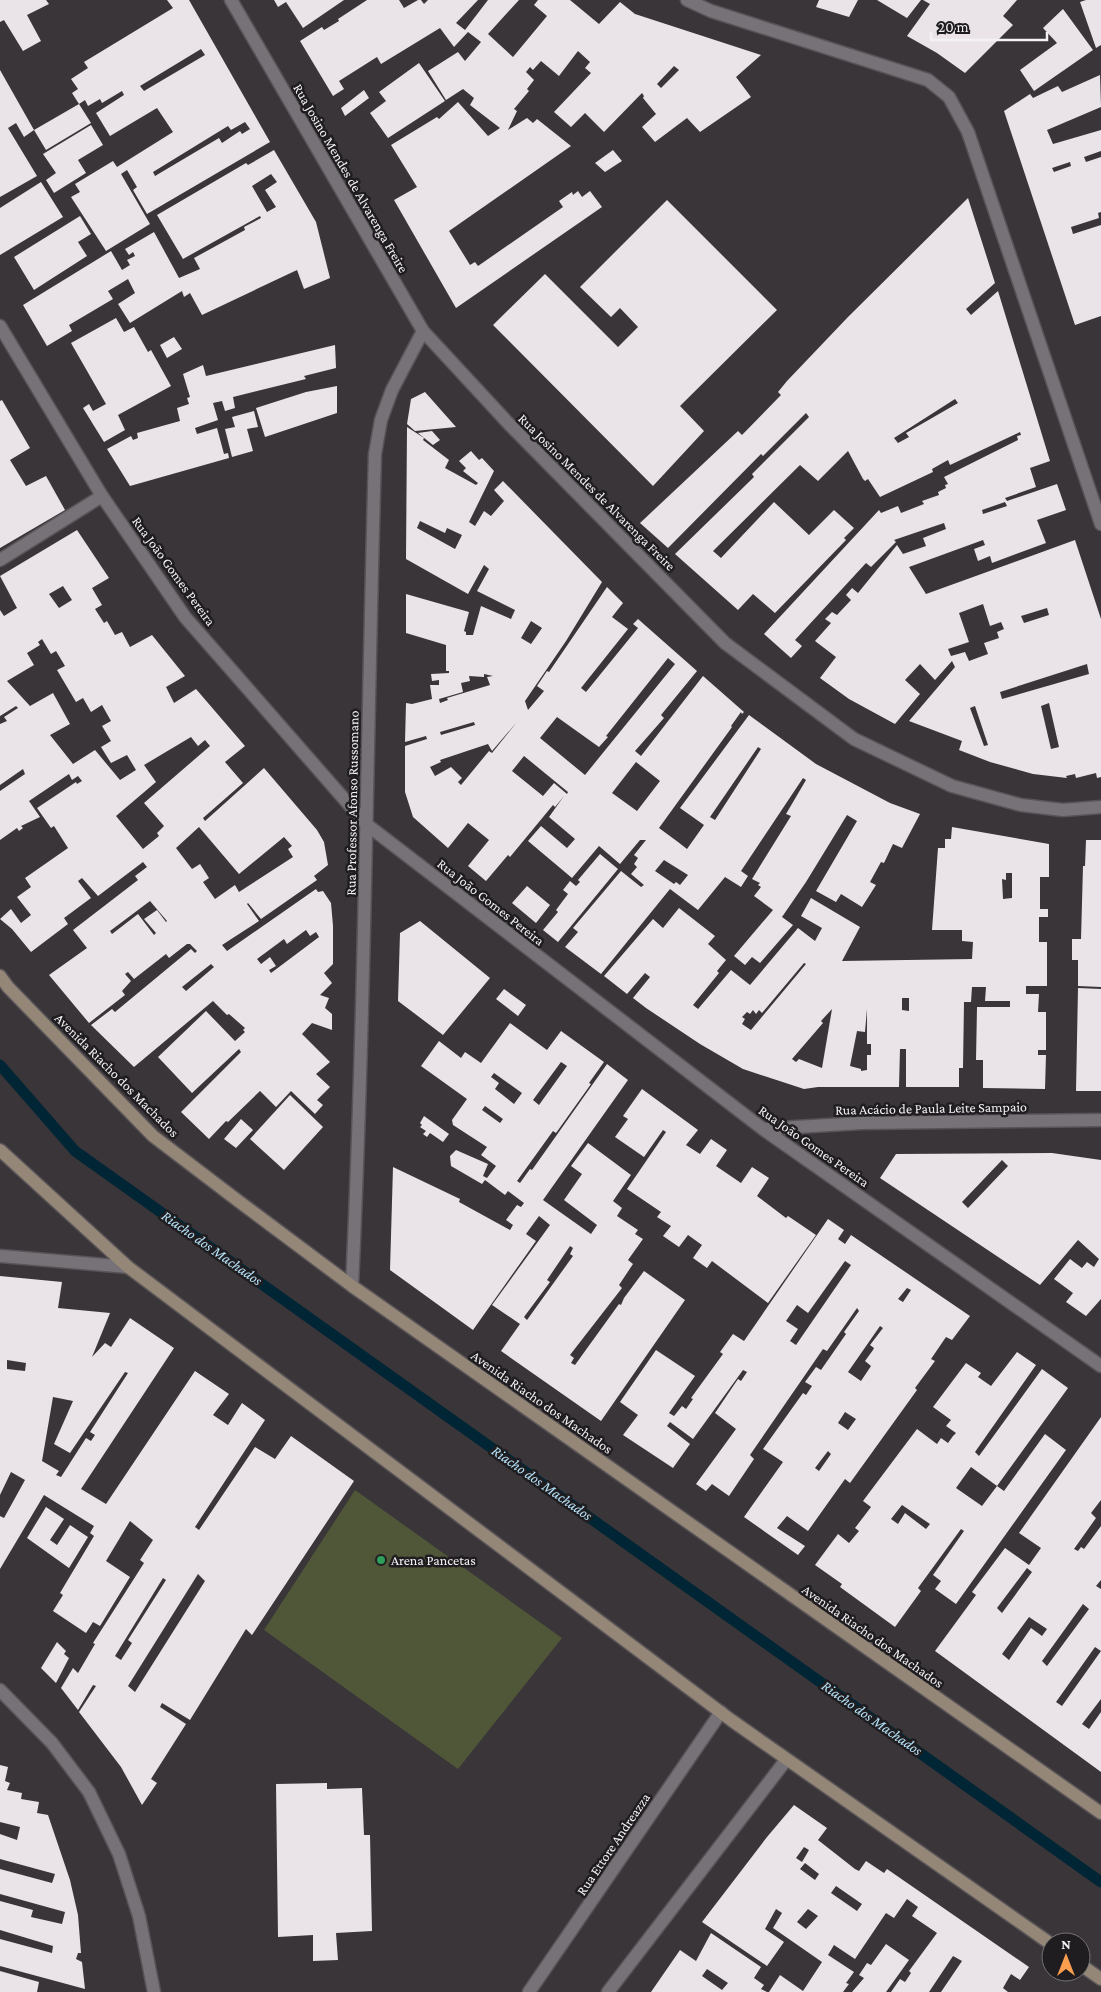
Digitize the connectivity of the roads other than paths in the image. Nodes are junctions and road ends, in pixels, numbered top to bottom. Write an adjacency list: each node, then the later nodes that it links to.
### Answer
1 (231, 0): 4 (street, Rua Josino Mendes de Alvarenga Freire)
2 (687, 0): 6 (street)
3 (0, 326): 5 (street, Rua João Gomes Pereira)
4 (423, 331): 8 (street, Rua Josino Mendes de Alvarenga Freire); 9 (street, Rua Professor Afonso Russomano)
5 (102, 496): 7 (street); 9 (street, Rua João Gomes Pereira)
6 (1101, 524)
7 (0, 560)
8 (1101, 807)
9 (366, 824): 12 (street, Rua João Gomes Pereira); 16 (street, Rua Professor Afonso Russomano)
10 (0, 976): 16 (street, Avenida Riacho dos Machados)
11 (1101, 1120): 12 (street, Rua Acácio de Paula Leite Sampaio)
12 (762, 1129): 17 (street, Rua João Gomes Pereira)
13 (0, 1150): 15 (street)
14 (0, 1256): 15 (street)
15 (128, 1267): 19 (street)
16 (352, 1286): 21 (street, Avenida Riacho dos Machados)
17 (1101, 1366)
18 (0, 1690): 23 (street)
19 (721, 1712): 20 (street); 24 (street, Rua Ettore Andreazza)
20 (786, 1760): 22 (street); 25 (street)
21 (1101, 1813)
22 (1041, 1937)
23 (154, 1992)
24 (529, 1992)
25 (608, 1992)

